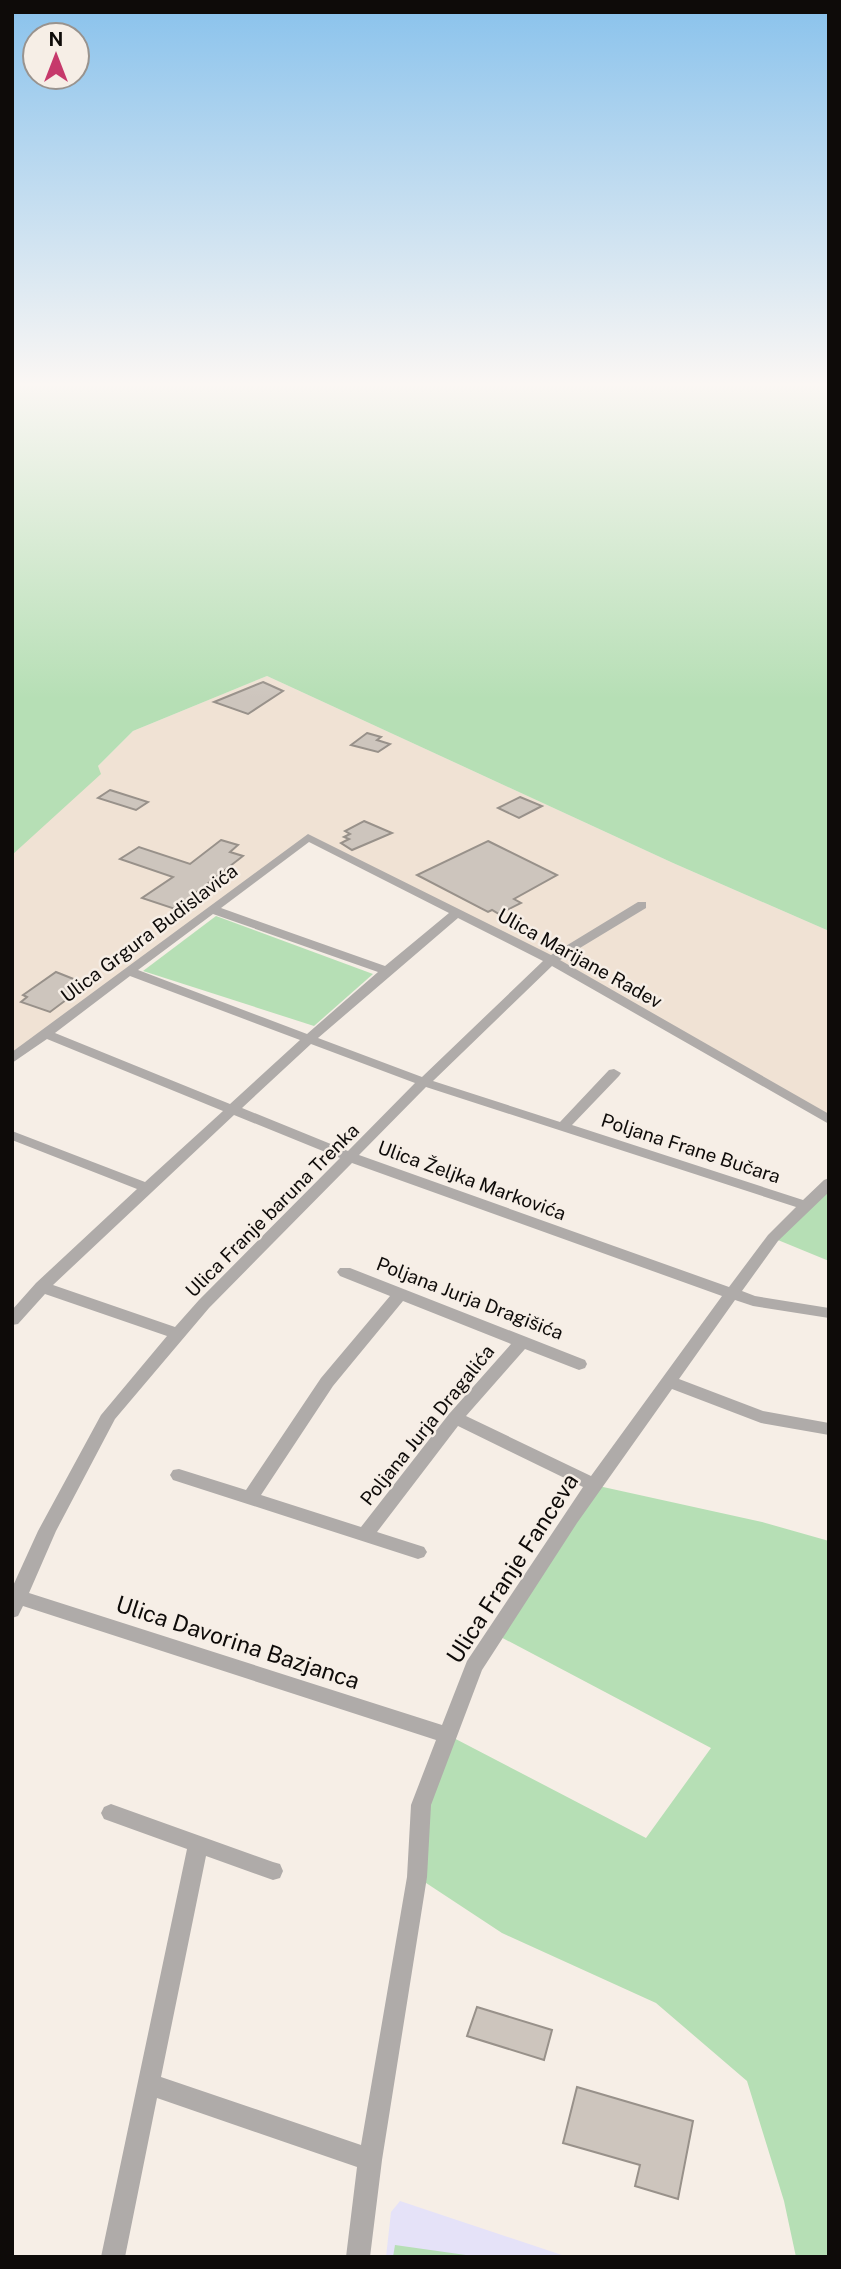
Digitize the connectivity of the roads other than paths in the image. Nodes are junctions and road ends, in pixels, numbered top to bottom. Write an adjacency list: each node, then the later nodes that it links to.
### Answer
1 (307, 837): 3 (street, Ulica Grgura Budislavića); 4 (street, Ulica Marijane Radev)
2 (642, 905): 5 (street, Ulica Franje baruna Trenka)
3 (214, 909): 6 (street); 7 (street, Ulica Grgura Budislavića)
4 (456, 913): 5 (street, Ulica Marijane Radev); 6 (street)
5 (551, 960): 12 (street, Ulica Franje baruna Trenka); 14 (street, Ulica Marijane Radev)
6 (385, 970): 9 (street)
7 (131, 972): 8 (street, Ulica Grgura Budislavića); 9 (street, Poljana Frane Bučara)
8 (45, 1034): 10 (street, Ulica Grgura Budislavića); 13 (street, Ulica Željka Markovića)
9 (309, 1040): 12 (street, Poljana Frane Bučara); 13 (street)
10 (12, 1059)
11 (614, 1073): 15 (street, Poljana Frane Bučara)
12 (424, 1083): 15 (street, Poljana Frane Bučara); 17 (street, Ulica Franje baruna Trenka)
13 (231, 1110): 17 (street, Ulica Željka Markovića); 19 (street)
14 (829, 1120)
15 (563, 1127): 20 (street, Poljana Frane Bučara)
16 (16, 1142): 19 (street)
17 (351, 1157): 23 (street, Ulica Željka Markovića); 27 (street, Ulica Franje baruna Trenka)
18 (829, 1183): 20 (street, Ulica Franje Fanceva)
19 (147, 1188): 22 (street)
20 (807, 1206): 23 (street, Ulica Franje Fanceva)
21 (345, 1272): 24 (street, Poljana Jurja Dragišića)
22 (41, 1287): 26 (street); 27 (street)
23 (732, 1293): 25 (street, Ulica Željka Markovića); 30 (street, Ulica Franje Fanceva)
24 (399, 1294): 28 (street, Poljana Jurja Dragišića); 35 (street)
25 (829, 1313)
26 (12, 1320)
27 (178, 1334): 38 (street, Ulica Franje baruna Trenka)
28 (522, 1342): 29 (street, Poljana Jurja Dragišića); 31 (street, Poljana Jurja Dragalića)
29 (579, 1364)
30 (668, 1381): 32 (street); 34 (street, Ulica Franje Fanceva)
31 (455, 1418): 34 (street); 36 (street, Poljana Jurja Dragalića)
32 (829, 1429)
33 (179, 1475): 35 (street, Poljana Jurja Dragalića)
34 (594, 1485): 39 (street, Ulica Franje Fanceva)
35 (250, 1497): 36 (street, Poljana Jurja Dragalića)
36 (365, 1535): 37 (street, Poljana Jurja Dragalića)
37 (418, 1552)
38 (14, 1601): 39 (street, Ulica Davorina Bazjanca)
39 (448, 1735): 44 (street, Ulica Franje Fanceva)
40 (111, 1813): 41 (street)
41 (198, 1844): 42 (street); 43 (street)
42 (272, 1871)
43 (148, 2084): 44 (street); 45 (street)
44 (370, 2160): 46 (street, Ulica Franje Fanceva)
45 (113, 2257)
46 (358, 2257)

